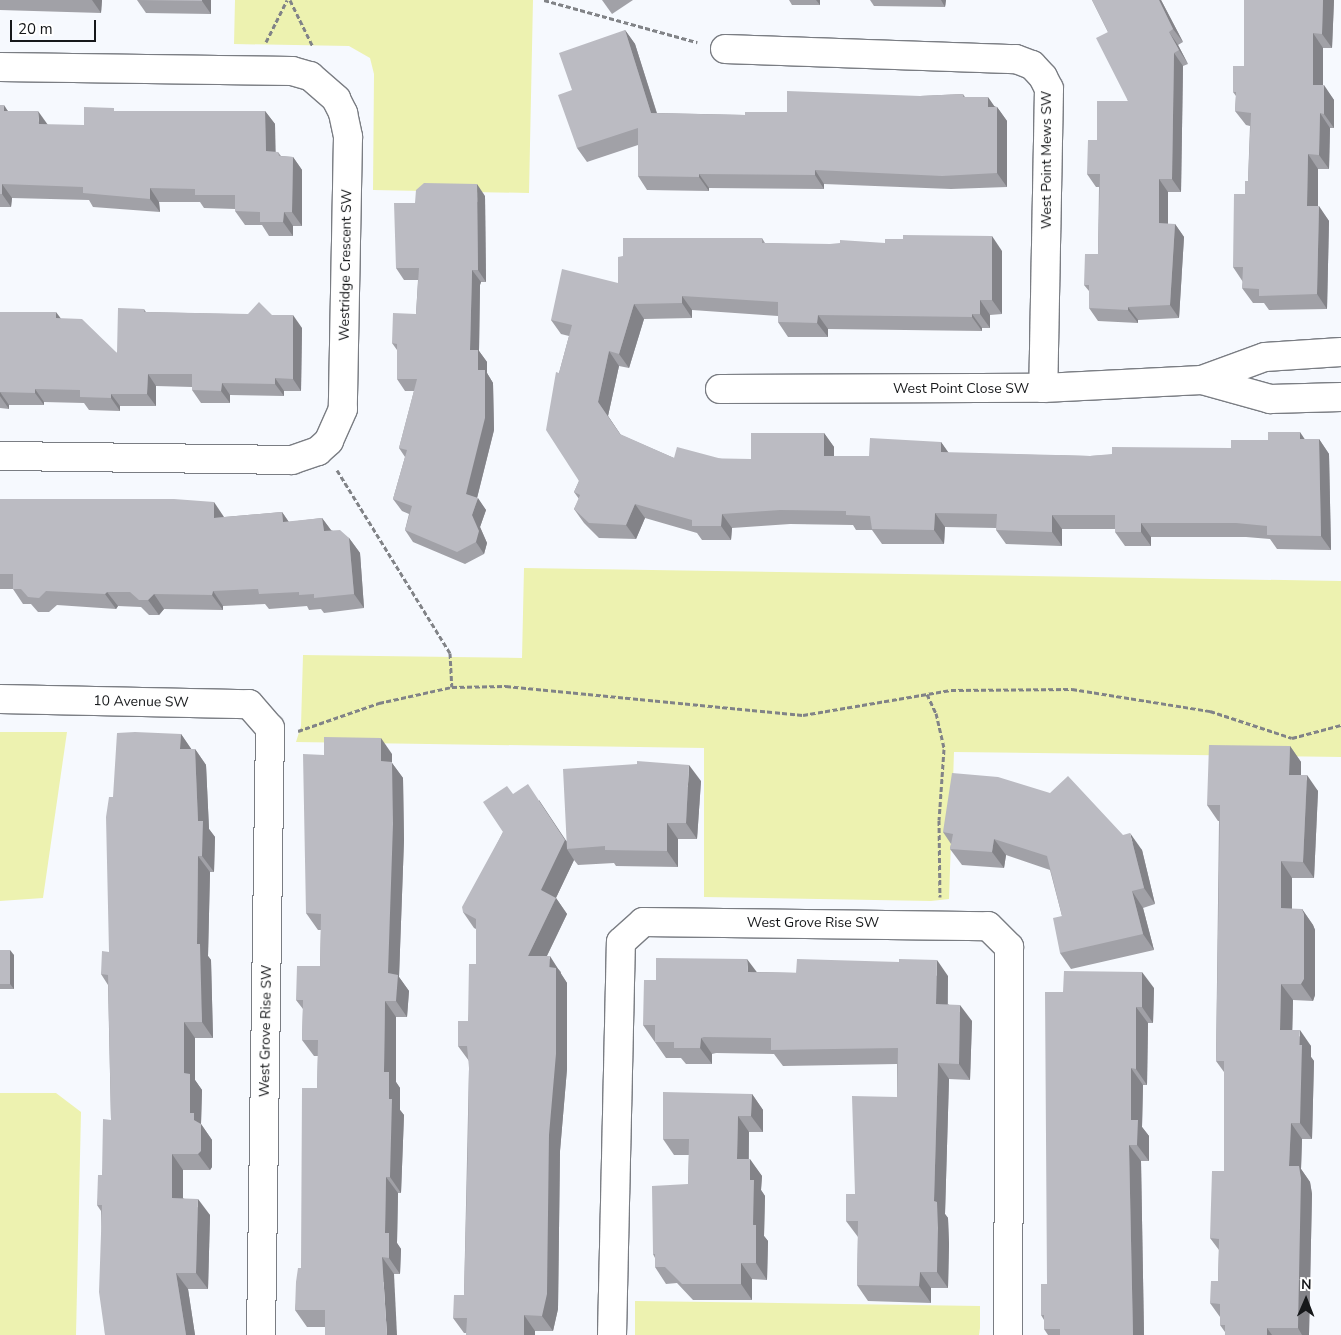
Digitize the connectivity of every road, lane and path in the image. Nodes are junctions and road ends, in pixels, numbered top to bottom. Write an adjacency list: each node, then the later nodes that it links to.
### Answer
1 (288, 0): 5 (path); 6 (path)
2 (544, 0): 3 (path)
3 (726, 49): 9 (street, West Point Mews SW)
4 (0, 67): 5 (street)
5 (255, 72): 6 (street)
6 (310, 76): 12 (street, Westridge Crescent SW)
7 (1341, 352): 8 (street, West Point Close SW)
8 (1202, 380): 9 (street, West Point Close SW); 11 (street, West Point Close SW)
9 (1043, 388): 10 (street, West Point Close SW)
10 (720, 390)
11 (1341, 397)
12 (322, 447): 13 (street); 14 (path)
13 (0, 456)
14 (452, 687): 15 (path); 18 (path)
15 (926, 694): 17 (path); 19 (path)
16 (0, 699): 18 (street, 10 Avenue SW)
17 (1341, 725)
18 (270, 728): 20 (street, West Grove Rise SW)
19 (946, 924): 21 (street, West Grove Rise SW); 22 (street, West Grove Rise SW)
20 (261, 1335)
21 (612, 1335)
22 (1008, 1335)

